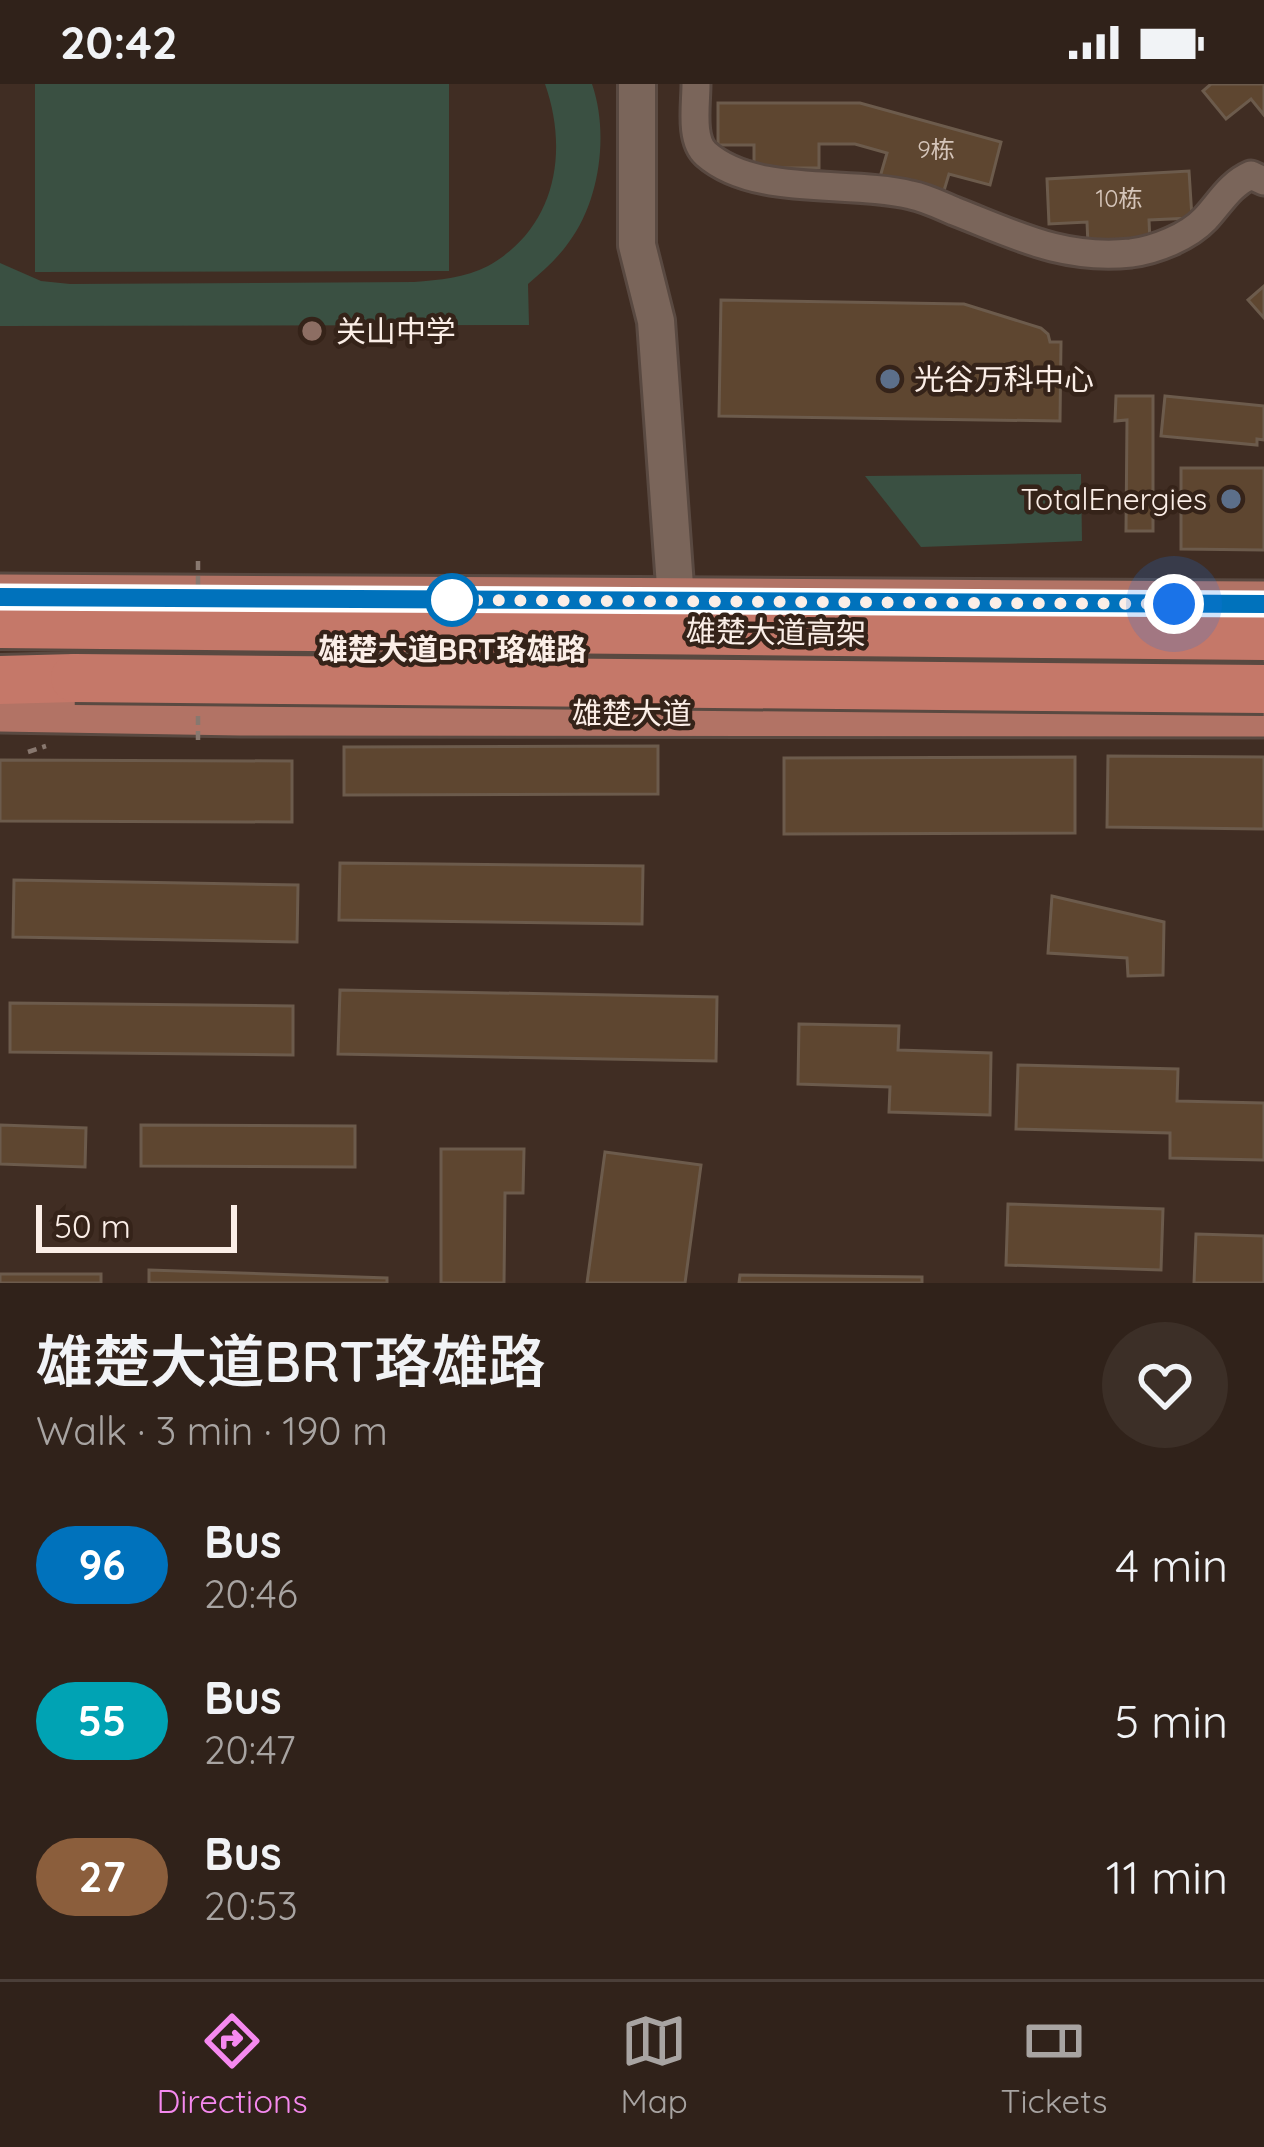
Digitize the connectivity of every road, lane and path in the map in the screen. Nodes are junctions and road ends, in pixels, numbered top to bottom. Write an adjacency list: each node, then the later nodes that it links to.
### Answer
1 (638, 84): 5 (street)
2 (696, 84): 3 (street)
3 (1264, 181)
4 (0, 597): 5 (main road)
5 (676, 600): 6 (main road)
6 (1264, 604)
7 (0, 625): 8 (highway, 雄楚大道高架, bridge)
8 (1264, 636)
9 (0, 638): 10 (lane)
10 (337, 643)
11 (779, 656): 12 (lane)
12 (1264, 660)
13 (1264, 674): 14 (lane)
14 (30, 675): 15 (highway, 雄楚大道高架, bridge)
15 (1264, 691)
16 (0, 709): 17 (main road, 雄楚大道)
17 (1264, 714)

